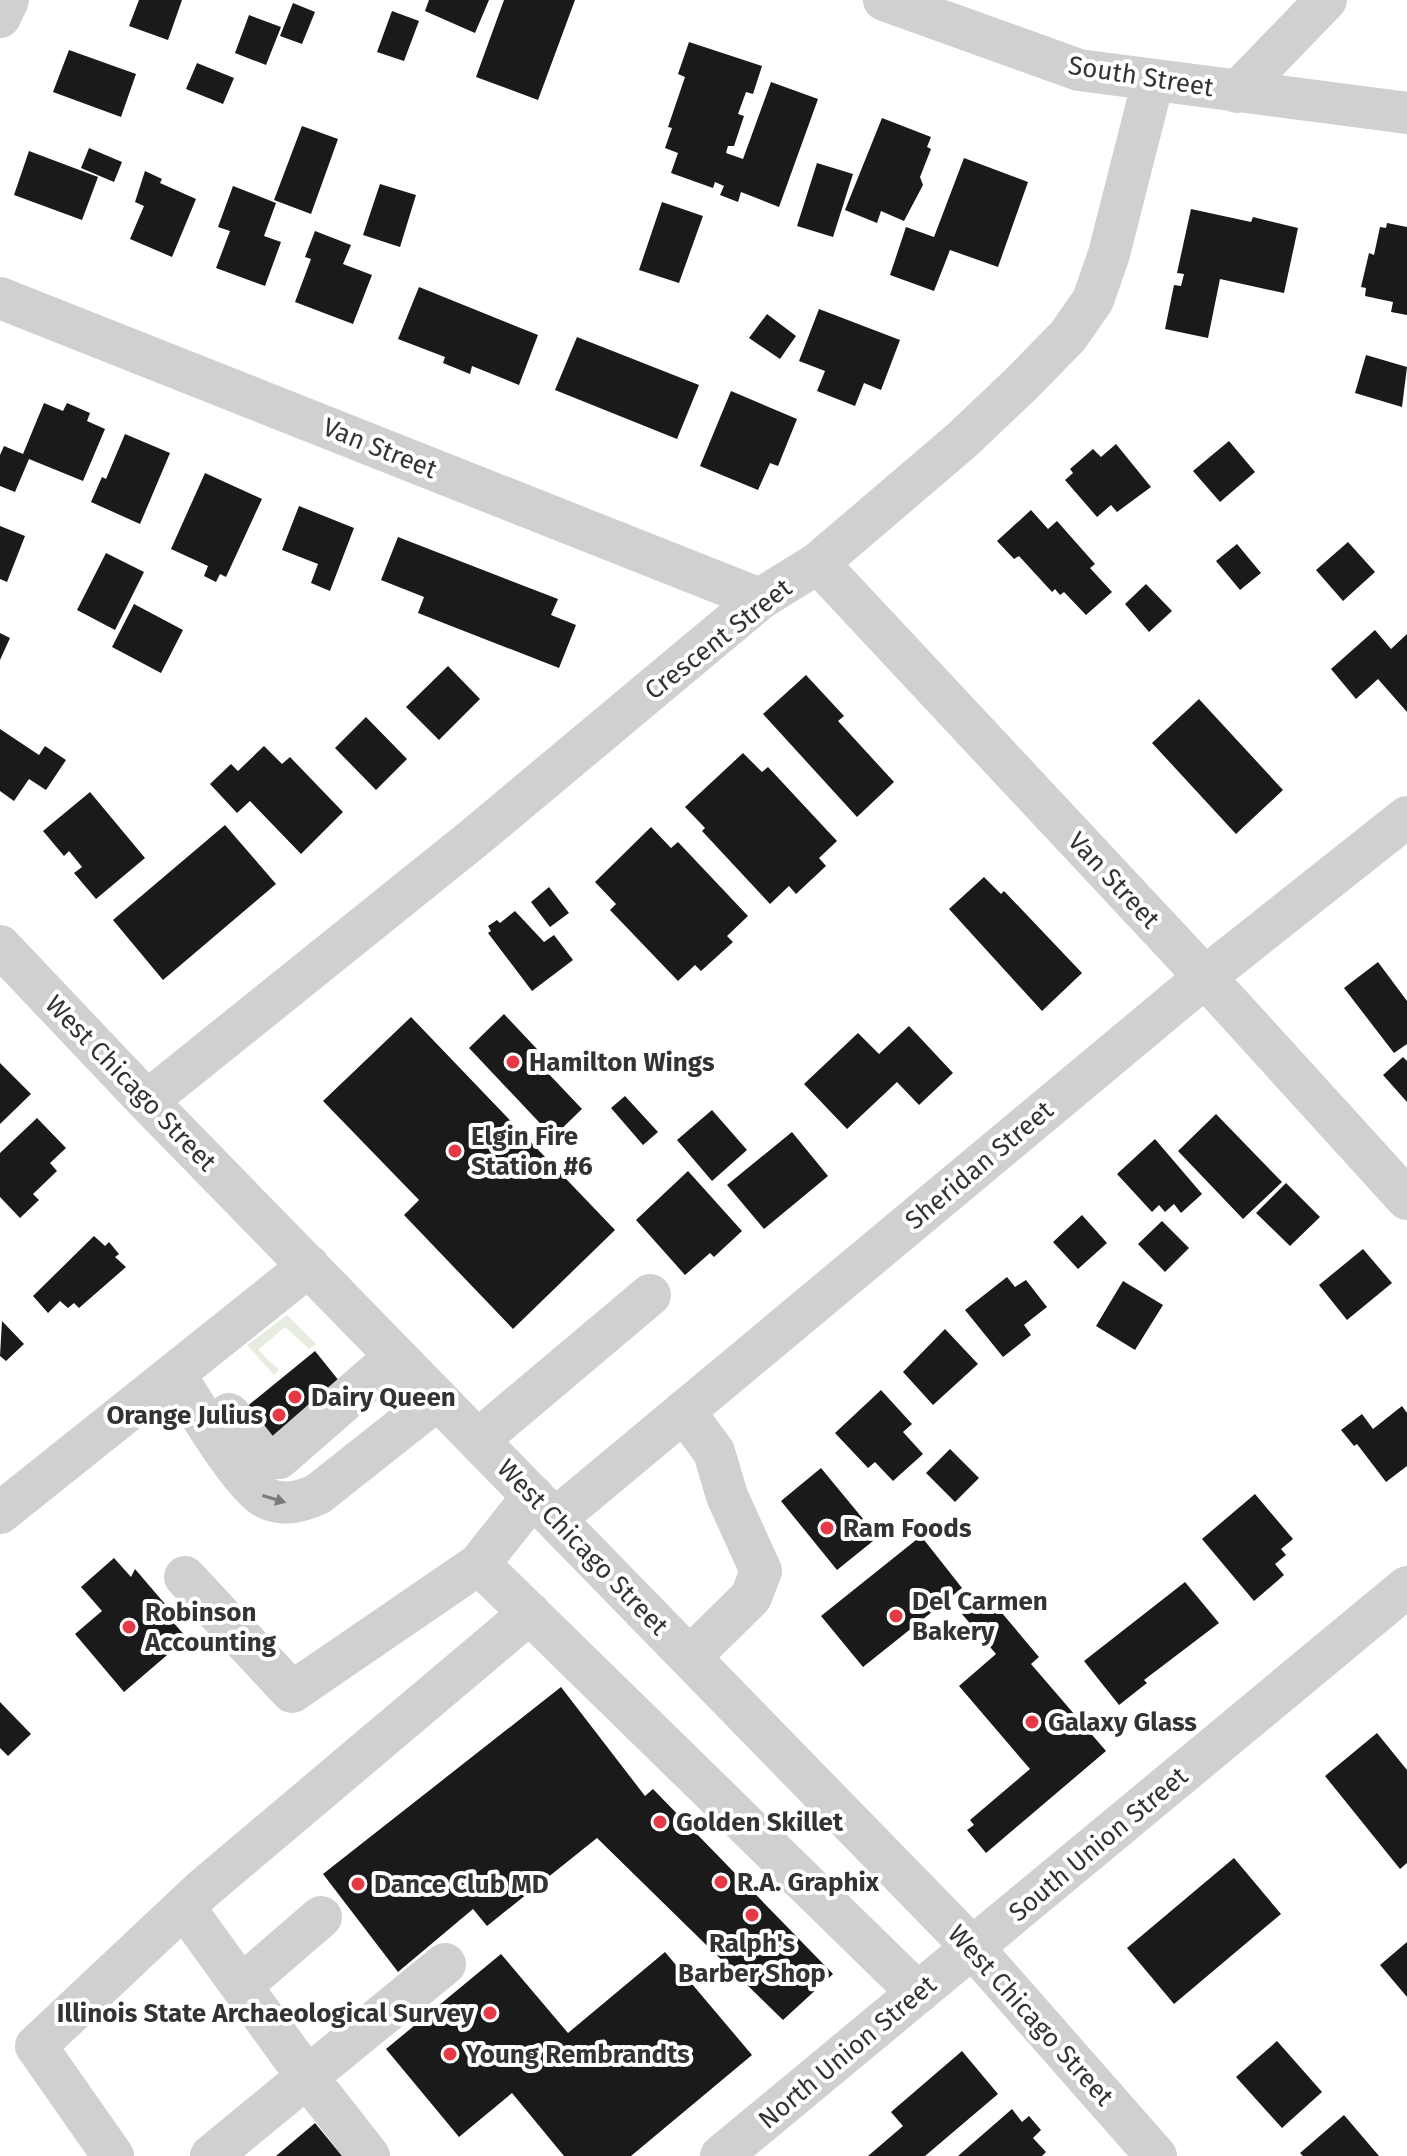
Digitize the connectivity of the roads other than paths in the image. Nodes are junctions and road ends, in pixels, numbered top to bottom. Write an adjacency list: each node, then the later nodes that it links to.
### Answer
1 (8, 0): 4 (street)
2 (884, 0): 5 (street, South Street)
3 (1326, 0): 6 (street)
4 (0, 17)
5 (1153, 81): 6 (street, South Street); 9 (street, Crescent Street)
6 (1237, 92): 7 (street, South Street)
7 (1407, 113)
8 (0, 298): 10 (street, Van Street)
9 (818, 563): 10 (street, Crescent Street); 13 (street, Van Street)
10 (760, 599): 14 (street, Crescent Street)
11 (1407, 817): 13 (street, Sheridan Street)
12 (0, 946): 14 (street, West Chicago Street)
13 (1205, 977): 15 (street, Van Street); 21 (street, Sheridan Street)
14 (147, 1101): 16 (street, West Chicago Street)
15 (1407, 1199)
16 (309, 1266): 18 (street, West Chicago Street); 19 (street)
17 (650, 1295): 22 (street)
18 (396, 1356): 19 (street); 20 (street, West Chicago Street)
19 (182, 1368): 20 (street, one-way to 20); 24 (street)
20 (438, 1399): 22 (street, West Chicago Street)
21 (684, 1411): 23 (street, Sheridan Street); 29 (street)
22 (478, 1440): 23 (street, West Chicago Street)
23 (544, 1508): 25 (street, Sheridan Street); 29 (street, West Chicago Street)
24 (0, 1513)
25 (479, 1564): 26 (street, Sheridan Street); 28 (street)
26 (185, 1577)
27 (1407, 1587): 32 (street, South Union Street)
28 (530, 1613): 30 (street); 35 (street)
29 (690, 1657): 32 (street, West Chicago Street)
30 (184, 1907): 34 (street); 37 (street)
31 (321, 1917): 34 (street)
32 (973, 1948): 35 (street, North Union Street); 41 (street, West Chicago Street)
33 (445, 1964): 36 (street)
34 (241, 1986): 36 (street)
35 (918, 1993): 40 (street, North Union Street)
36 (307, 2077): 38 (street); 39 (street)
37 (113, 2156)
38 (211, 2156)
39 (369, 2156)
40 (721, 2156)
41 (1156, 2156)

